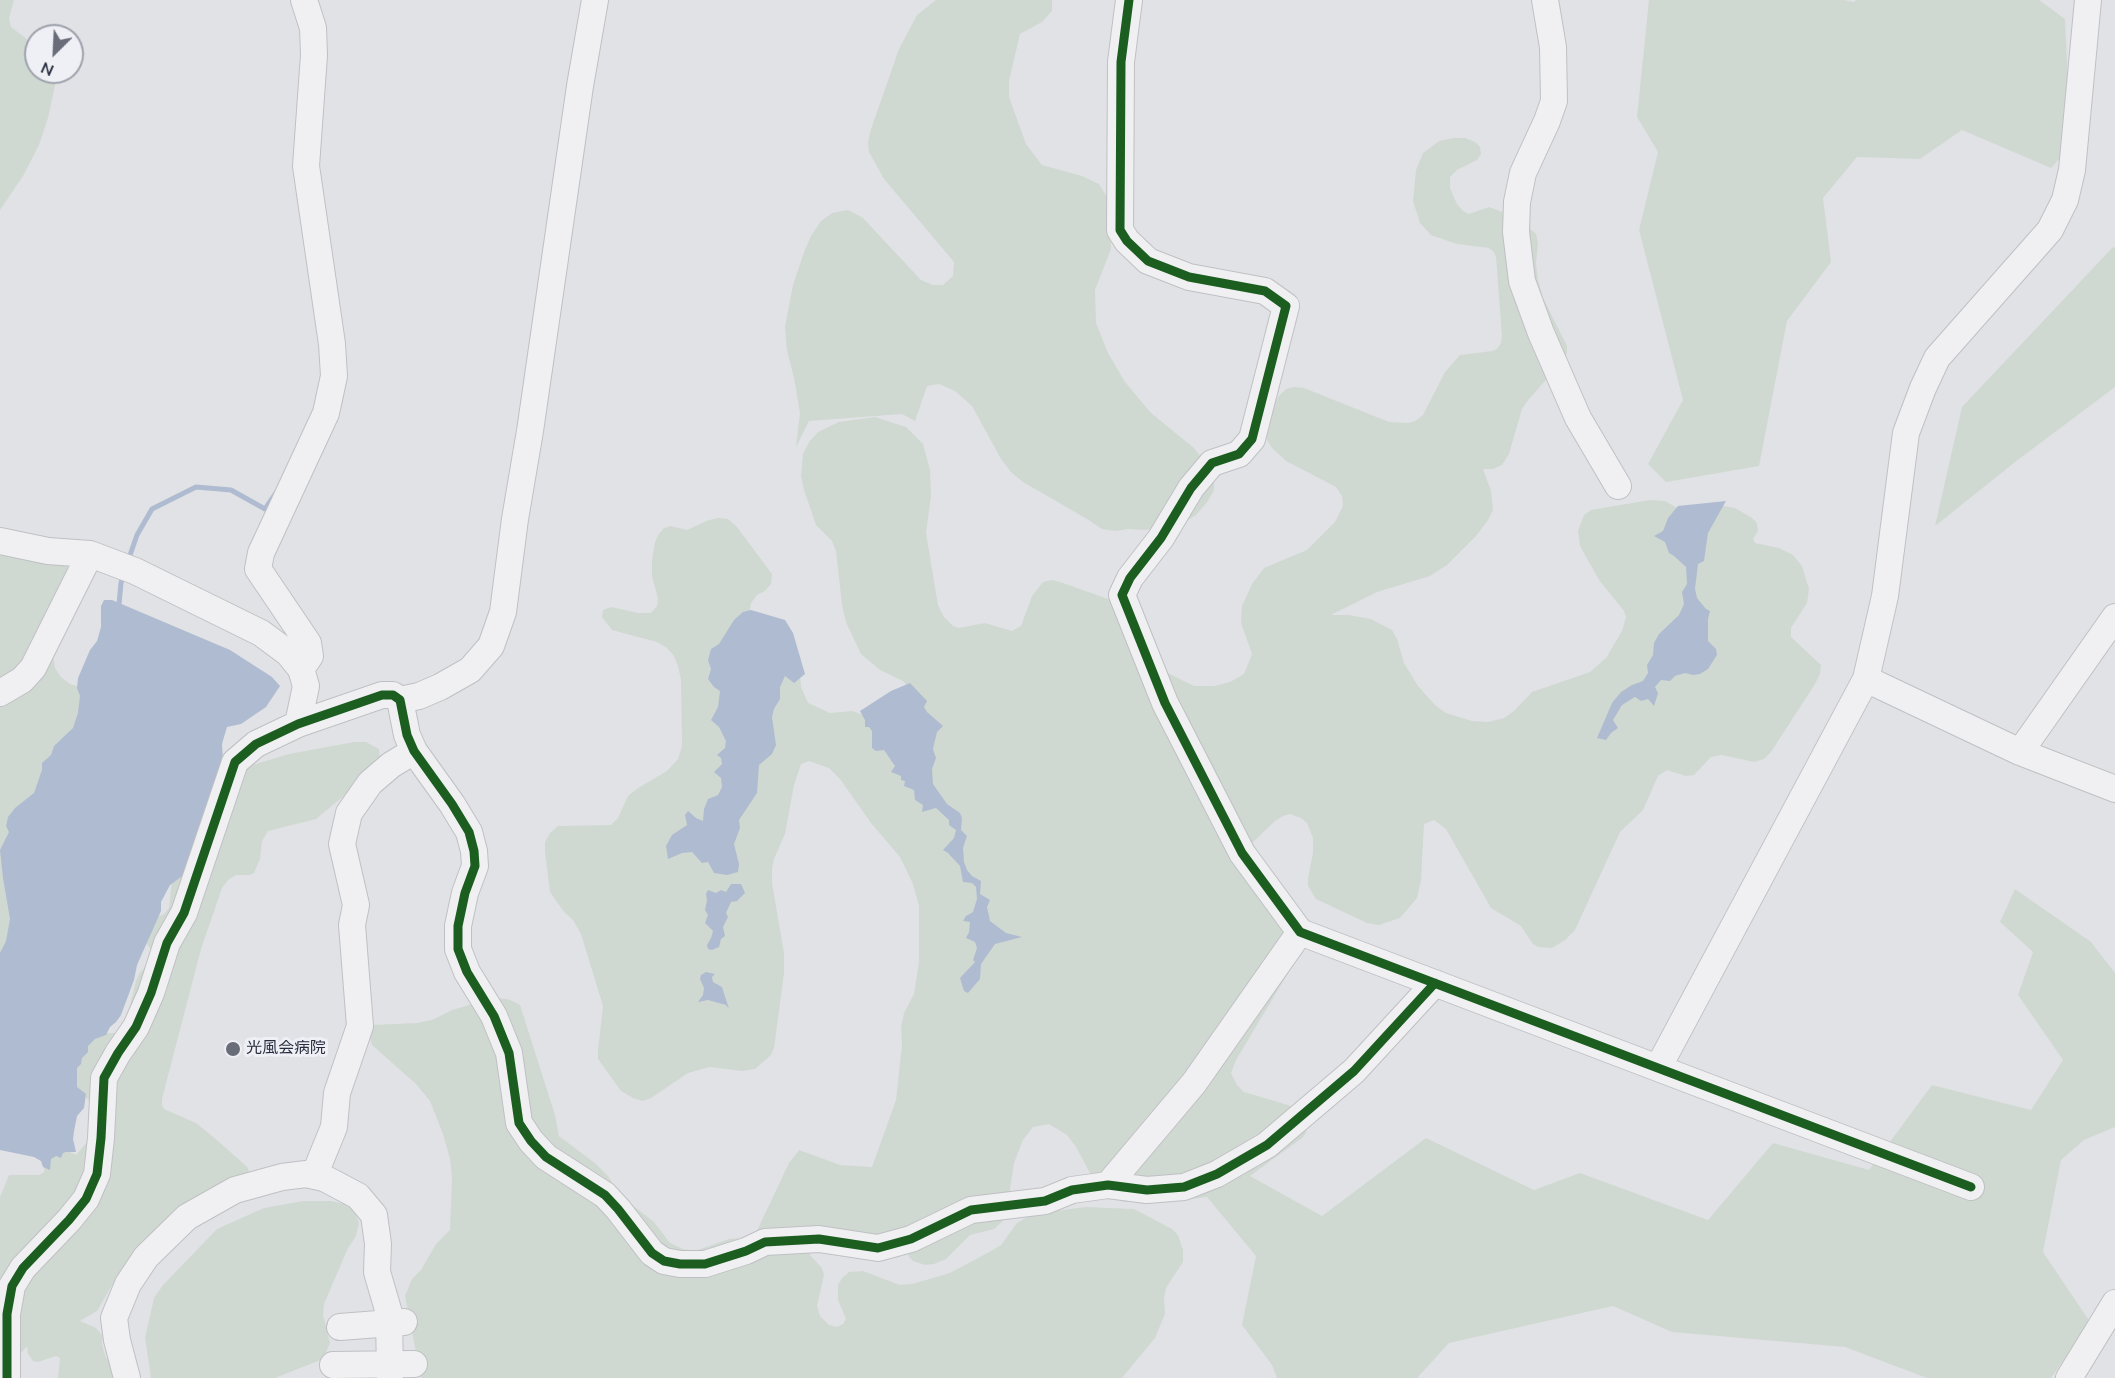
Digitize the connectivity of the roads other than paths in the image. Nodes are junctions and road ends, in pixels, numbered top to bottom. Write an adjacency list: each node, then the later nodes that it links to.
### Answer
1 (304, 0): 10 (street)
2 (595, 0): 13 (street)
3 (1129, 0): 18 (street)
4 (1545, 0): 6 (street)
5 (2088, 0): 11 (street)
6 (1618, 486)
7 (0, 540): 8 (street)
8 (90, 554): 10 (street); 12 (street)
9 (2115, 617): 16 (street)
10 (301, 669): 14 (street)
11 (1866, 679): 16 (street); 20 (street)
12 (0, 693)
13 (399, 700): 14 (street); 15 (street)
14 (298, 724): 29 (street)
15 (414, 751): 21 (street); 22 (street)
16 (2020, 752): 17 (street)
17 (2115, 789)
18 (1300, 932): 19 (street); 22 (street)
19 (1436, 983): 20 (street); 22 (street)
20 (1658, 1068): 23 (street)
21 (314, 1176): 25 (street); 30 (street)
22 (1108, 1185)
23 (1971, 1187)
24 (2115, 1303): 31 (street)
25 (396, 1323): 26 (street); 28 (street)
26 (340, 1327)
27 (333, 1365): 28 (street)
28 (398, 1369)
29 (7, 1378)
30 (127, 1378)
31 (2069, 1378)

